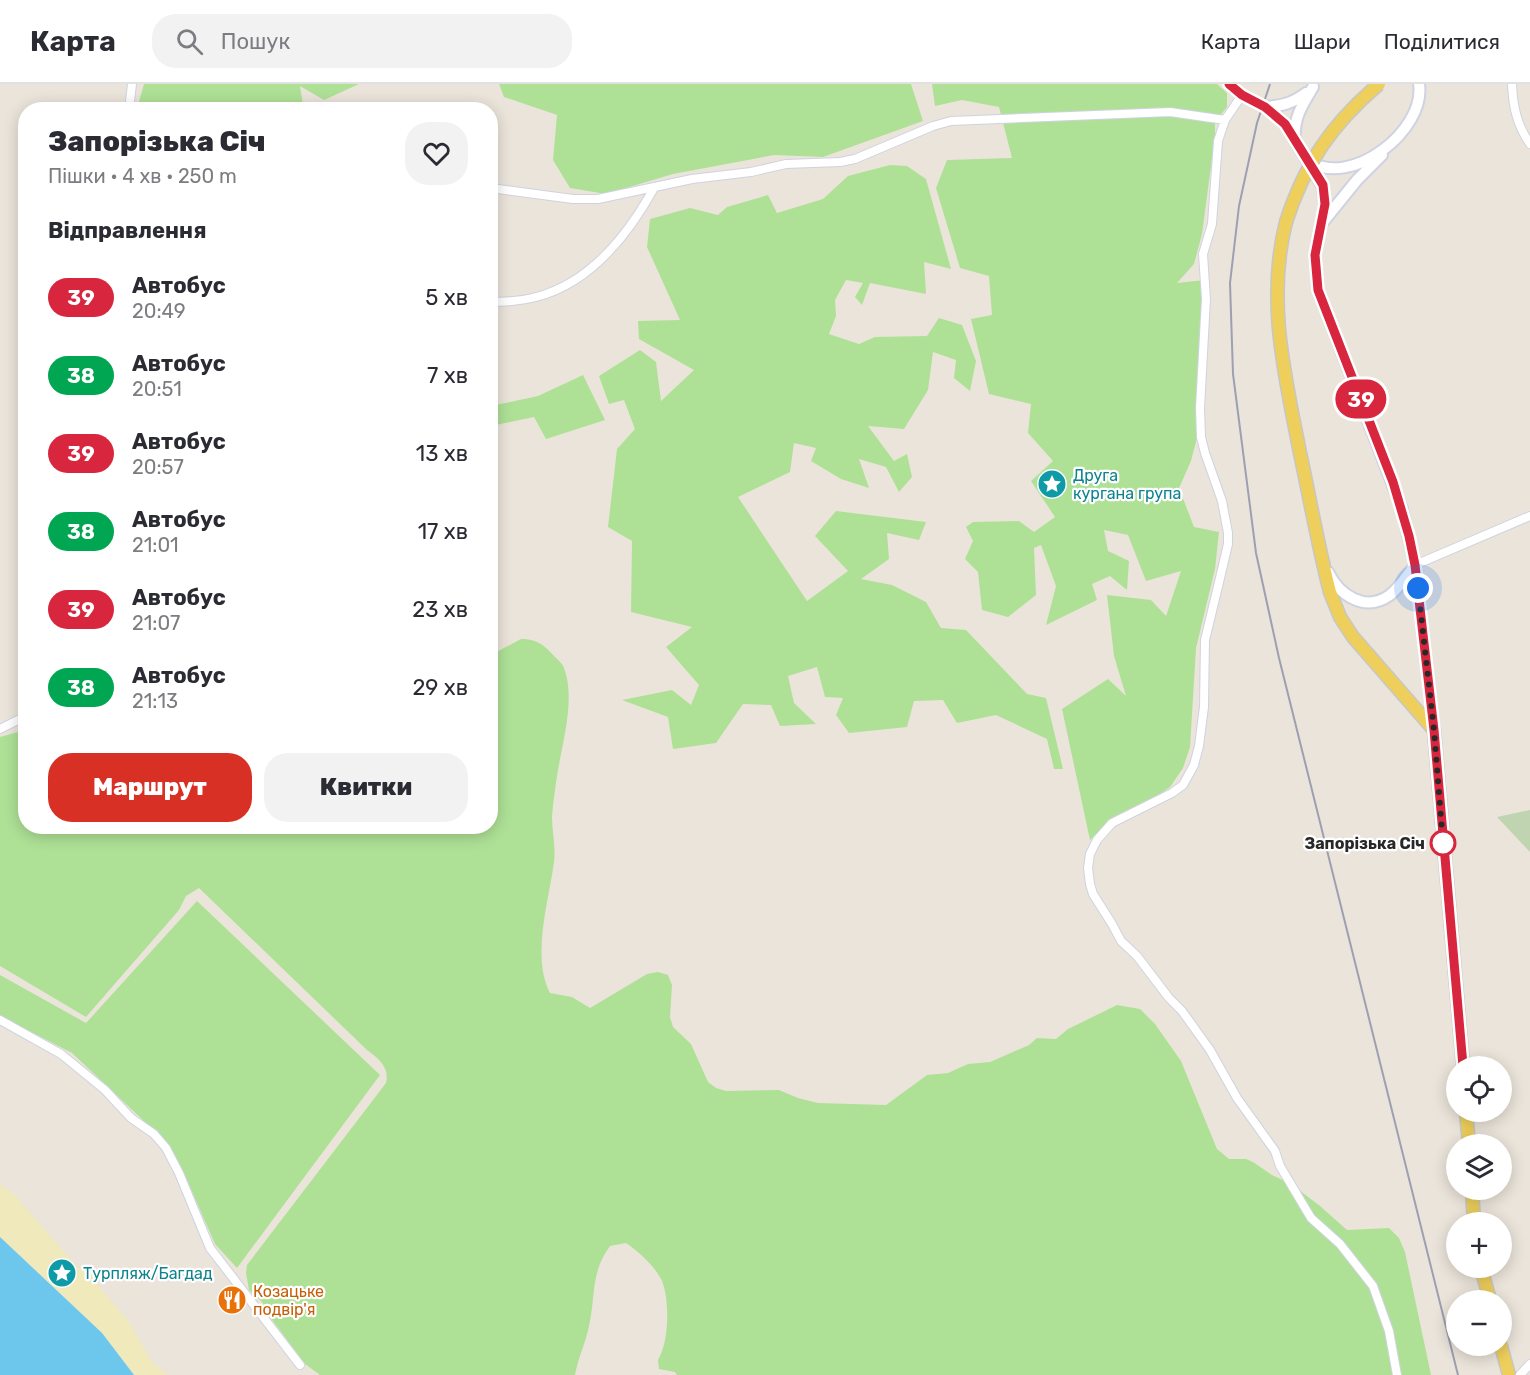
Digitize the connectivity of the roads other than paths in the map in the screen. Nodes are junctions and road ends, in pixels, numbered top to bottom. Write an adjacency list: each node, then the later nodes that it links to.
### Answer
1 (132, 84): 8 (street)
2 (1229, 84): 7 (main road)
3 (1379, 84): 20 (main road, bridge)
4 (1419, 84): 12 (main road)
5 (1512, 84): 13 (street)
6 (1315, 86): 9 (main road); 11 (main road)
7 (1242, 95): 9 (main road); 10 (street)
8 (130, 102)
9 (1265, 107): 11 (main road)
10 (1225, 120): 15 (street); 30 (street)
11 (1295, 141): 14 (main road)
12 (1394, 142): 14 (main road); 17 (main road)
13 (1530, 144)
14 (1304, 158): 17 (main road)
15 (654, 188): 16 (street); 18 (street)
16 (498, 189)
17 (1322, 225): 21 (main road)
18 (498, 301)
19 (1530, 516): 21 (street)
20 (1322, 561): 21 (main road); 24 (main road)
21 (1415, 565): 24 (main road)
22 (18, 720): 23 (street)
23 (0, 729)
24 (1434, 730): 26 (main road)
25 (0, 1020): 29 (street)
26 (1462, 1056)
27 (1504, 1356): 31 (main road)
28 (1530, 1364): 32 (street)
29 (300, 1365)
30 (1397, 1375)
31 (1509, 1375)
32 (1520, 1375)

